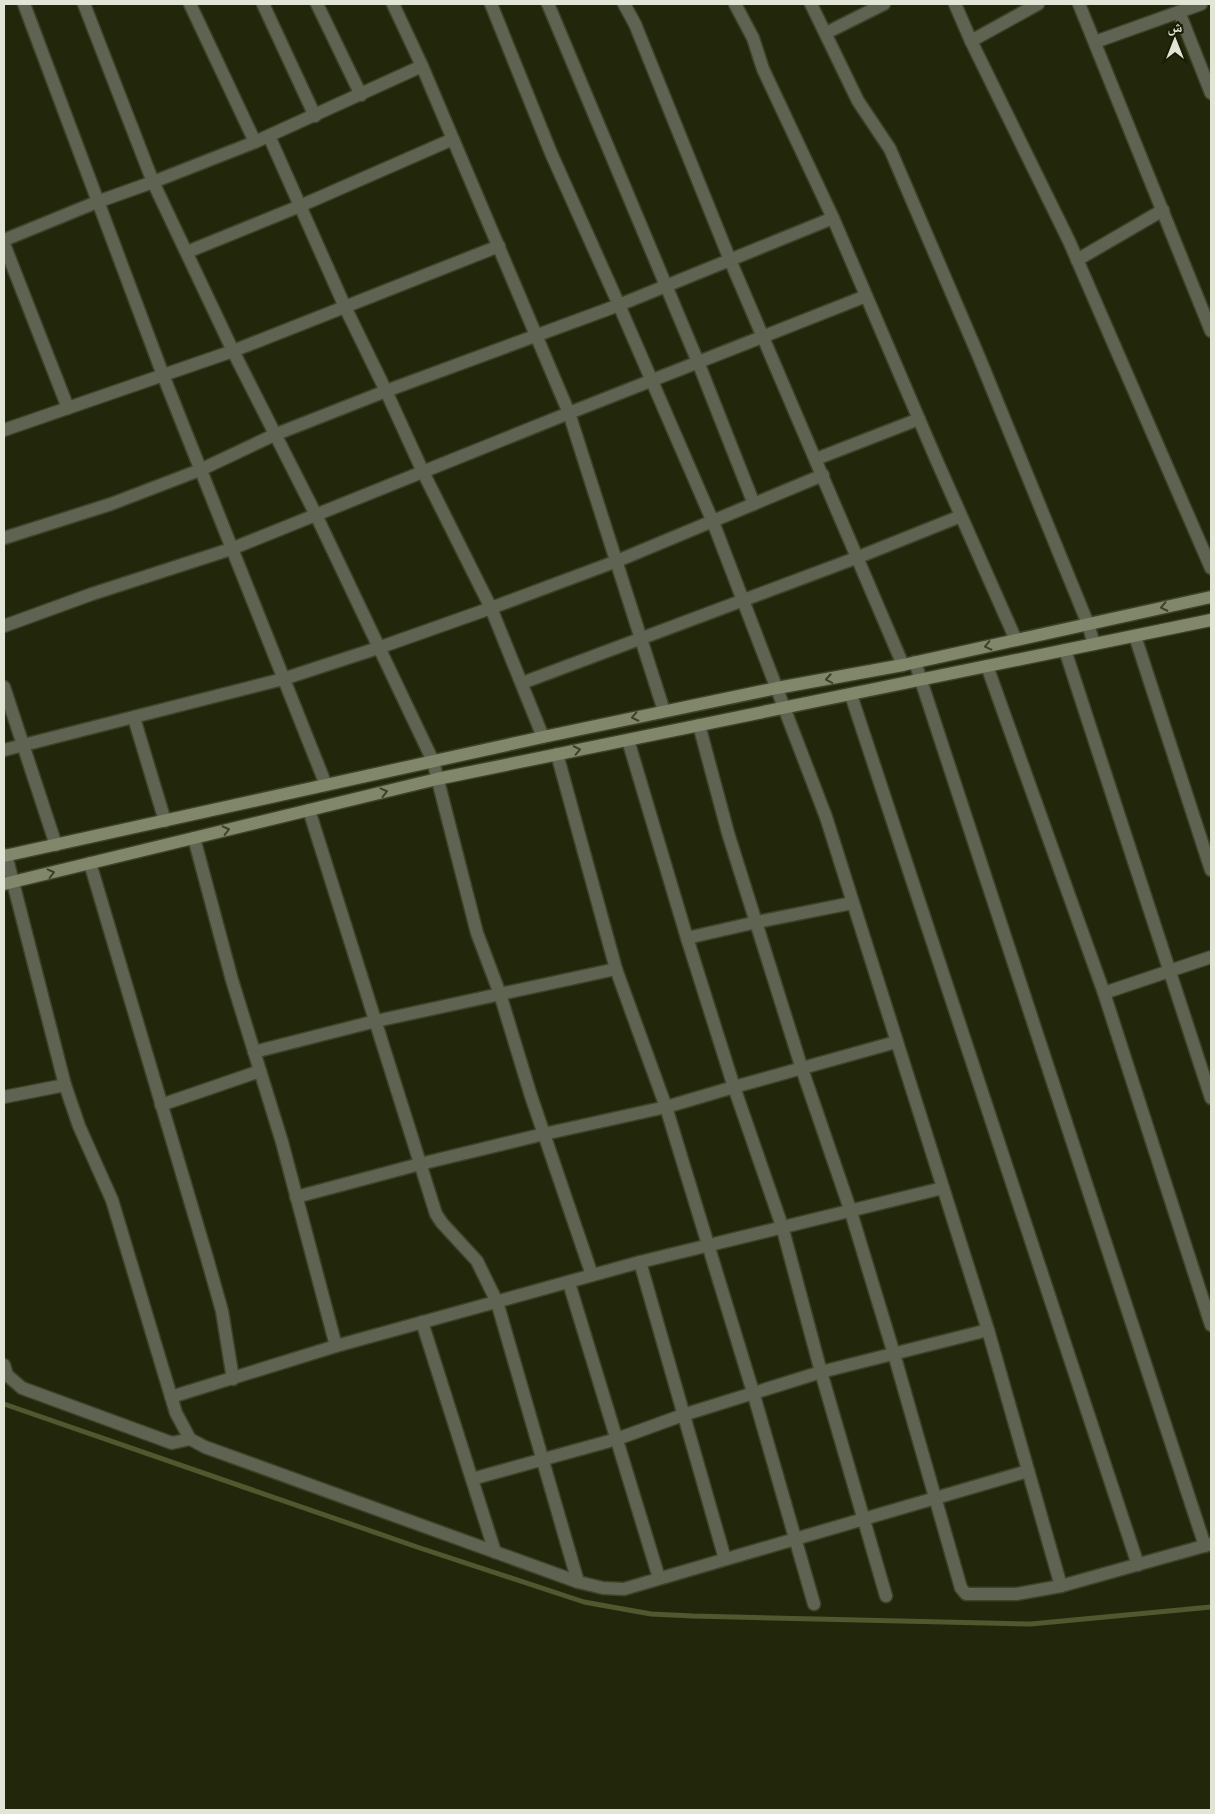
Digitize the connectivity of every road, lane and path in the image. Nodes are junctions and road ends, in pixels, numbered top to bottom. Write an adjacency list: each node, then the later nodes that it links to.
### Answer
1 (24, 4): 29 (street)
2 (84, 4): 28 (street)
3 (190, 4): 27 (street)
4 (263, 4): 24 (street)
5 (317, 4): 23 (street)
6 (393, 4): 21 (street)
7 (491, 4): 41 (street)
8 (548, 4): 39 (street)
9 (624, 4): 37 (street)
10 (735, 4): 32 (street)
11 (811, 4): 18 (street)
12 (884, 4): 18 (street)
13 (955, 4): 19 (street)
14 (1038, 4): 19 (street)
15 (1079, 4): 20 (street)
16 (1201, 4): 17 (street)
17 (1179, 12): 20 (street); 22 (street)
18 (826, 33): 73 (street)
19 (971, 41): 38 (street)
20 (1095, 42): 31 (street)
21 (422, 66): 23 (street); 26 (street)
22 (1211, 93)
23 (361, 95): 24 (street)
24 (315, 116): 25 (street)
25 (269, 136): 27 (street); 30 (street)
26 (453, 139): 30 (street); 35 (street)
27 (255, 142): 28 (street)
28 (153, 182): 29 (street); 36 (street)
29 (97, 202): 33 (street); 48 (street)
30 (300, 206): 36 (street); 42 (street)
31 (1163, 210): 38 (street); 43 (street)
32 (833, 218): 37 (street); 40 (street)
33 (4, 240)
34 (4, 244): 51 (street)
35 (499, 246): 42 (street); 44 (street)
36 (186, 252): 46 (street)
37 (730, 260): 39 (street); 45 (street)
38 (1077, 260): 68 (street)
39 (665, 286): 41 (street); 47 (street)
40 (866, 296): 45 (street); 53 (street)
41 (619, 305): 44 (street); 49 (street)
42 (345, 307): 46 (street); 50 (street)
43 (1211, 331)
44 (537, 336): 50 (street); 52 (street)
45 (764, 337): 47 (street); 56 (street)
46 (233, 351): 48 (street); 55 (street)
47 (698, 362): 49 (street); 60 (street)
48 (162, 375): 51 (street); 57 (street)
49 (651, 381): 52 (street); 63 (street)
50 (386, 391): 55 (street); 58 (street)
51 (68, 408): 54 (street)
52 (569, 413): 58 (street); 67 (street)
53 (919, 419): 56 (street); 62 (street)
54 (4, 430)
55 (274, 435): 57 (street); 61 (street)
56 (816, 459): 59 (street)
57 (200, 470): 64 (street); 65 (street)
58 (423, 472): 61 (street); 71 (street)
59 (822, 475): 60 (street); 66 (street)
60 (754, 504): 63 (street)
61 (316, 515): 65 (street); 79 (street)
62 (961, 516): 66 (street); 77 (street)
63 (713, 522): 67 (street); 70 (street)
64 (4, 538)
65 (231, 549): 74 (street); 83 (street)
66 (856, 558): 70 (street); 81 (street)
67 (616, 561): 71 (street); 76 (street)
68 (1211, 568)
69 (1211, 597): 73 (main road, one-way to 73)
70 (743, 601): 76 (street); 87 (street)
71 (492, 608): 79 (street); 85 (street)
72 (1211, 620): 75 (main road)
73 (1088, 624): 77 (main road); 78 (street)
74 (4, 626)
75 (1135, 636): 78 (main road); 107 (street)
76 (640, 637): 85 (street); 90 (street)
77 (1016, 640): 81 (main road, one-way to 81)
78 (1094, 644): 80 (main road)
79 (378, 648): 83 (street); 98 (street)
80 (1065, 650): 82 (main road); 114 (street)
81 (909, 664): 84 (street); 87 (main road, one-way to 87)
82 (987, 666): 84 (main road); 115 (street)
83 (283, 679): 91 (street); 100 (street)
84 (921, 681): 88 (main road); 158 (street)
85 (522, 683): 93 (street)
86 (4, 687): 95 (street)
87 (777, 688): 89 (street); 90 (main road)
88 (852, 695): 89 (main road); 161 (street)
89 (785, 708): 92 (main road); 109 (street)
90 (664, 711): 93 (main road, one-way to 93)
91 (134, 718): 95 (street); 102 (street)
92 (699, 725): 94 (main road); 110 (street)
93 (544, 737): 98 (main road)
94 (628, 740): 97 (main road, one-way to 94); 111 (street)
95 (22, 747): 96 (street); 104 (street)
96 (4, 750)
97 (557, 754): 99 (main road); 113 (street)
98 (433, 761): 99 (street); 100 (main road)
99 (437, 779): 101 (main road, one-way to 99); 116 (street)
100 (326, 785): 102 (main road)
101 (309, 810): 103 (main road, one-way to 101); 117 (street)
102 (165, 821): 104 (main road)
103 (194, 838): 106 (main road); 119 (street)
104 (56, 845): 105 (main road)
105 (5, 855): 108 (street)
106 (90, 863): 108 (main road, one-way to 106); 126 (street)
107 (1211, 870)
108 (8, 883): 122 (street)
109 (852, 903): 110 (street); 118 (street)
110 (757, 922): 111 (street); 120 (street)
111 (687, 938): 123 (street)
112 (1211, 957): 114 (street)
113 (616, 969): 116 (street); 127 (street)
114 (1169, 970): 115 (street); 125 (street)
115 (1104, 993): 140 (street)
116 (500, 994): 117 (street); 128 (street)
117 (376, 1021): 119 (street); 129 (street)
118 (896, 1042): 120 (street); 130 (street)
119 (254, 1052): 121 (street)
120 (802, 1069): 123 (street); 132 (street)
121 (260, 1072): 126 (street); 131 (street)
122 (65, 1085): 124 (street); 148 (street)
123 (734, 1087): 127 (street); 133 (street)
124 (4, 1097)
125 (1211, 1098)
126 (161, 1105): 146 (street)
127 (666, 1108): 128 (street); 134 (street)
128 (544, 1134): 129 (street); 136 (street)
129 (420, 1164): 131 (street); 138 (street)
130 (943, 1188): 132 (street); 141 (street)
131 (296, 1197): 142 (street)
132 (850, 1209): 133 (street); 143 (street)
133 (782, 1226): 134 (street); 145 (street)
134 (707, 1244): 135 (street); 147 (street)
135 (640, 1262): 136 (street); 149 (street)
136 (592, 1275): 137 (street)
137 (569, 1283): 138 (street); 150 (street)
138 (497, 1302): 139 (street); 152 (street)
139 (422, 1322): 142 (street); 154 (street)
140 (1211, 1325)
141 (988, 1330): 143 (street); 153 (street)
142 (336, 1346): 146 (street)
143 (894, 1354): 145 (street); 155 (street)
144 (4, 1365): 151 (street)
145 (821, 1372): 147 (street); 156 (street)
146 (233, 1379): 148 (street)
147 (754, 1392): 149 (street); 157 (street)
148 (171, 1397): 151 (street)
149 (683, 1415): 150 (street); 160 (street)
150 (616, 1439): 152 (street); 162 (street)
151 (190, 1440): 159 (street)
152 (542, 1459): 154 (street); 163 (street)
153 (1028, 1471): 155 (street); 164 (street)
154 (472, 1479): 159 (street)
155 (935, 1496): 156 (street); 164 (street)
156 (864, 1517): 157 (street); 165 (street)
157 (796, 1537): 160 (street); 166 (street)
158 (1208, 1545): 161 (street)
159 (495, 1552): 163 (street)
160 (724, 1559): 162 (street)
161 (1138, 1565): 164 (street)
162 (659, 1578): 163 (street)
163 (578, 1582)
164 (1061, 1586)
165 (886, 1596)
166 (814, 1604)

